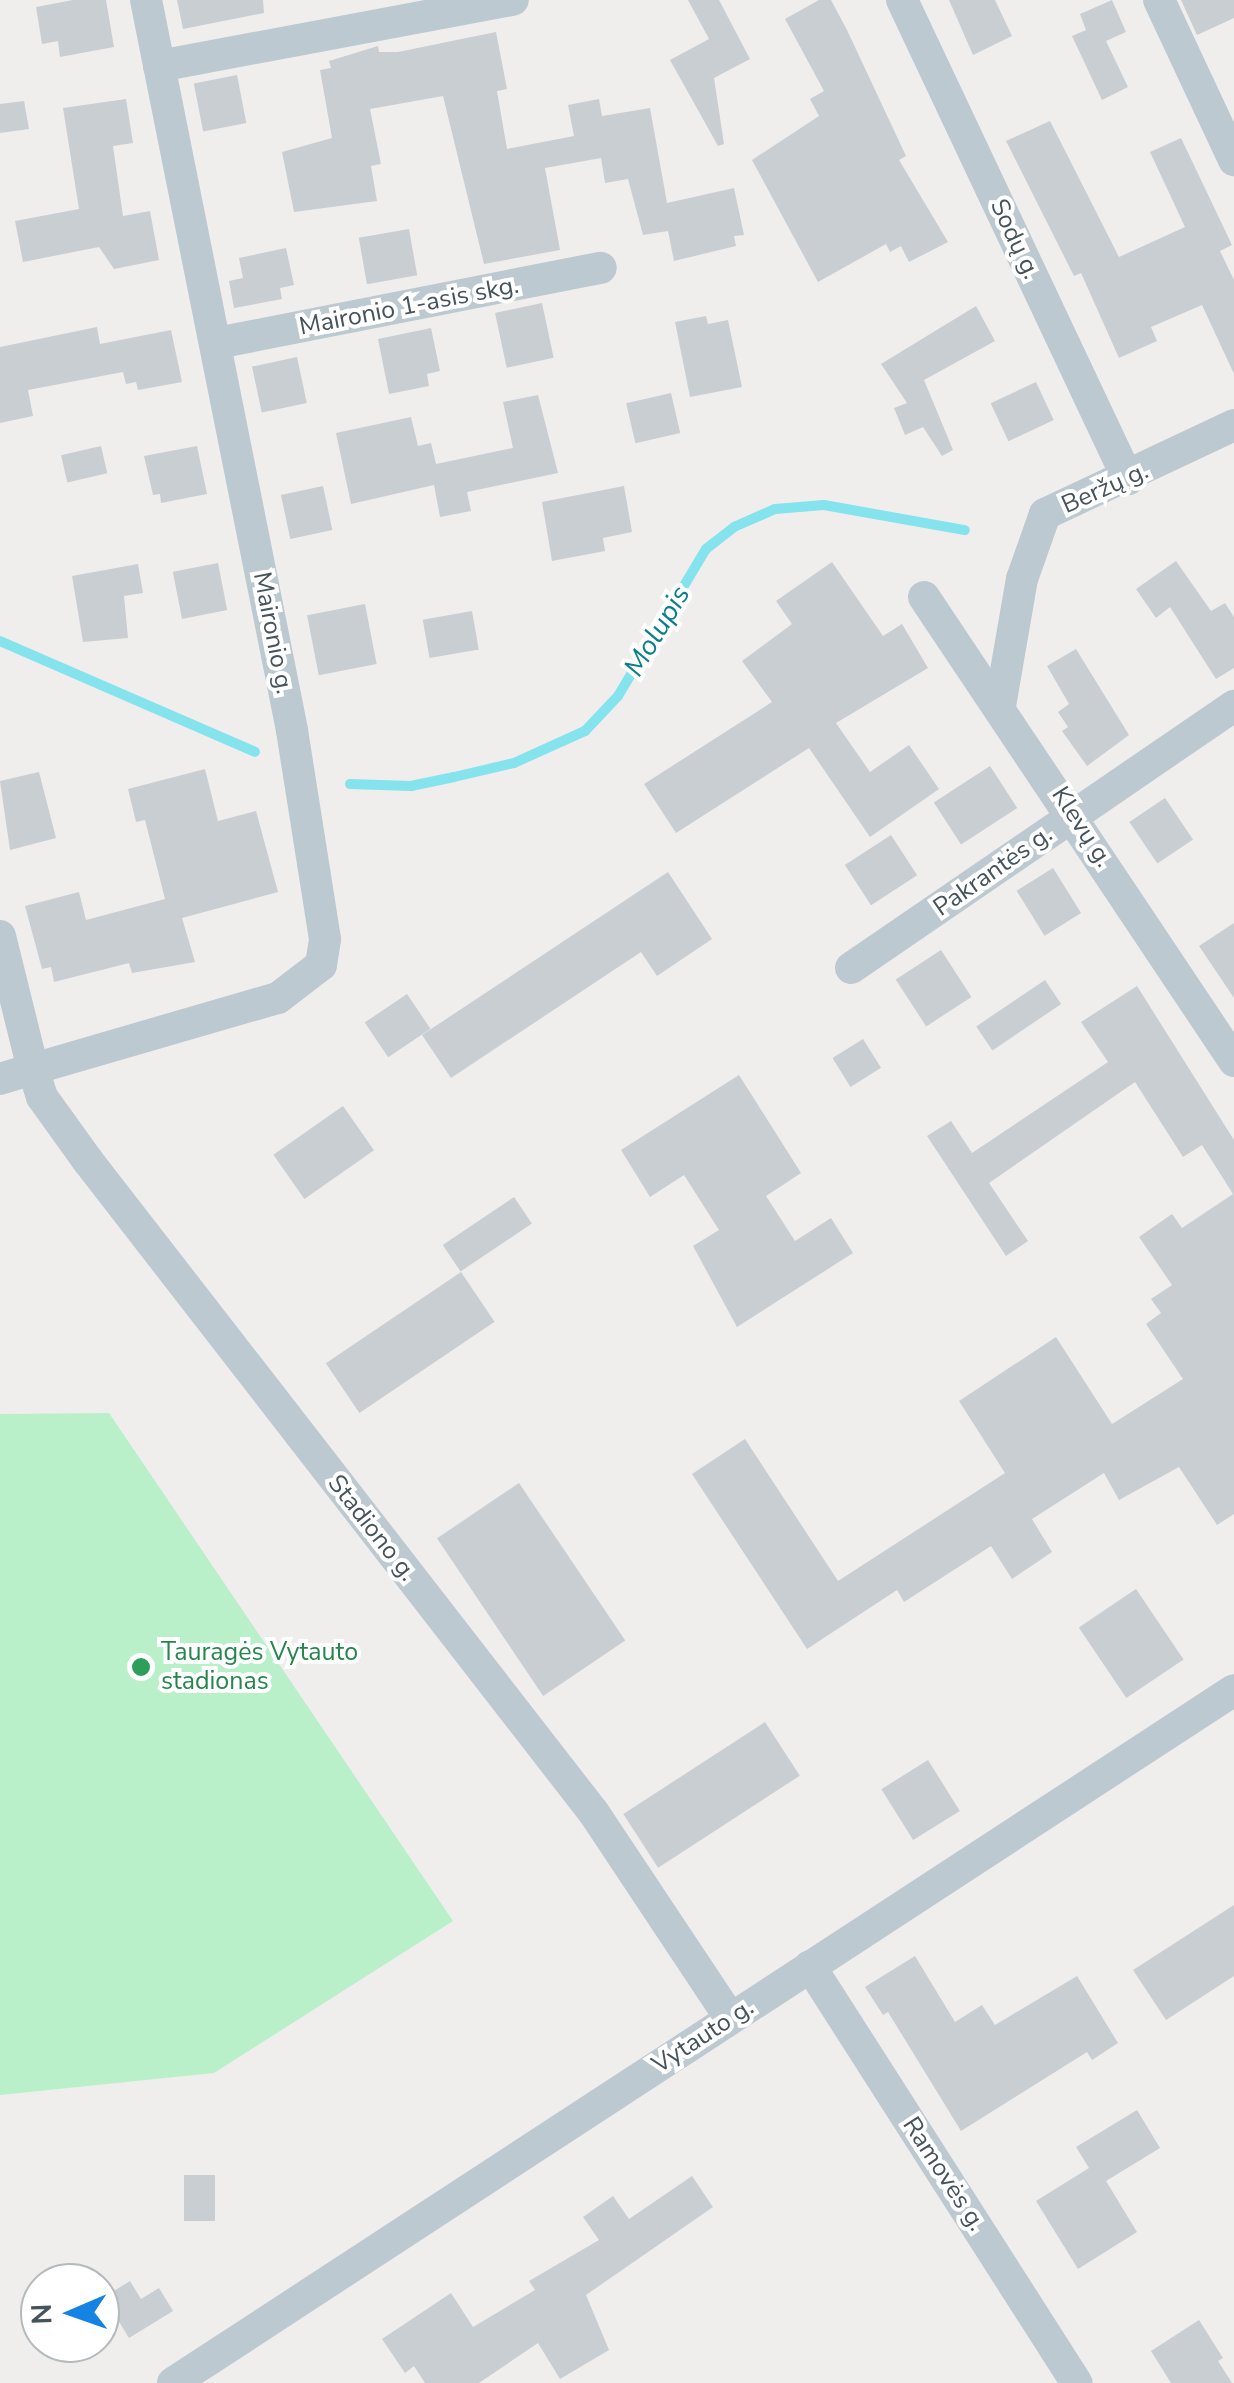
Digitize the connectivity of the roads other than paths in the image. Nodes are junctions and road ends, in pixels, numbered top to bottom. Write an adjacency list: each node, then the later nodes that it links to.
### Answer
1 (146, 0): 5 (street, Maironio g.)
2 (513, 0): 5 (street)
3 (902, 0): 10 (street, Sodų g.)
4 (1159, 0): 6 (street)
5 (159, 66): 8 (street, Maironio g.)
6 (1234, 160)
7 (601, 268): 8 (street, Maironio 1-asis skg.)
8 (217, 344): 18 (street, Maironio g.)
9 (1234, 426): 10 (street, Beržų g.)
10 (1128, 479): 12 (street, Beržų g.)
11 (924, 597): 12 (street, Klevų g.)
12 (1000, 706): 14 (street, Klevų g.)
13 (1234, 706): 14 (street, Pakrantės g.)
14 (1074, 815): 16 (street, Pakrantės g.); 17 (street, Klevų g.)
15 (0, 936): 18 (street, Stadiono g.)
16 (851, 968)
17 (1234, 1061)
18 (33, 1069): 19 (street); 22 (street, Stadiono g.)
19 (0, 1079)
20 (1234, 1690): 21 (street, Vytauto g.)
21 (810, 1966): 22 (street, Vytauto g.); 24 (street, Ramovės g.)
22 (730, 2018): 23 (street, Vytauto g.)
23 (172, 2383)
24 (1077, 2383)

